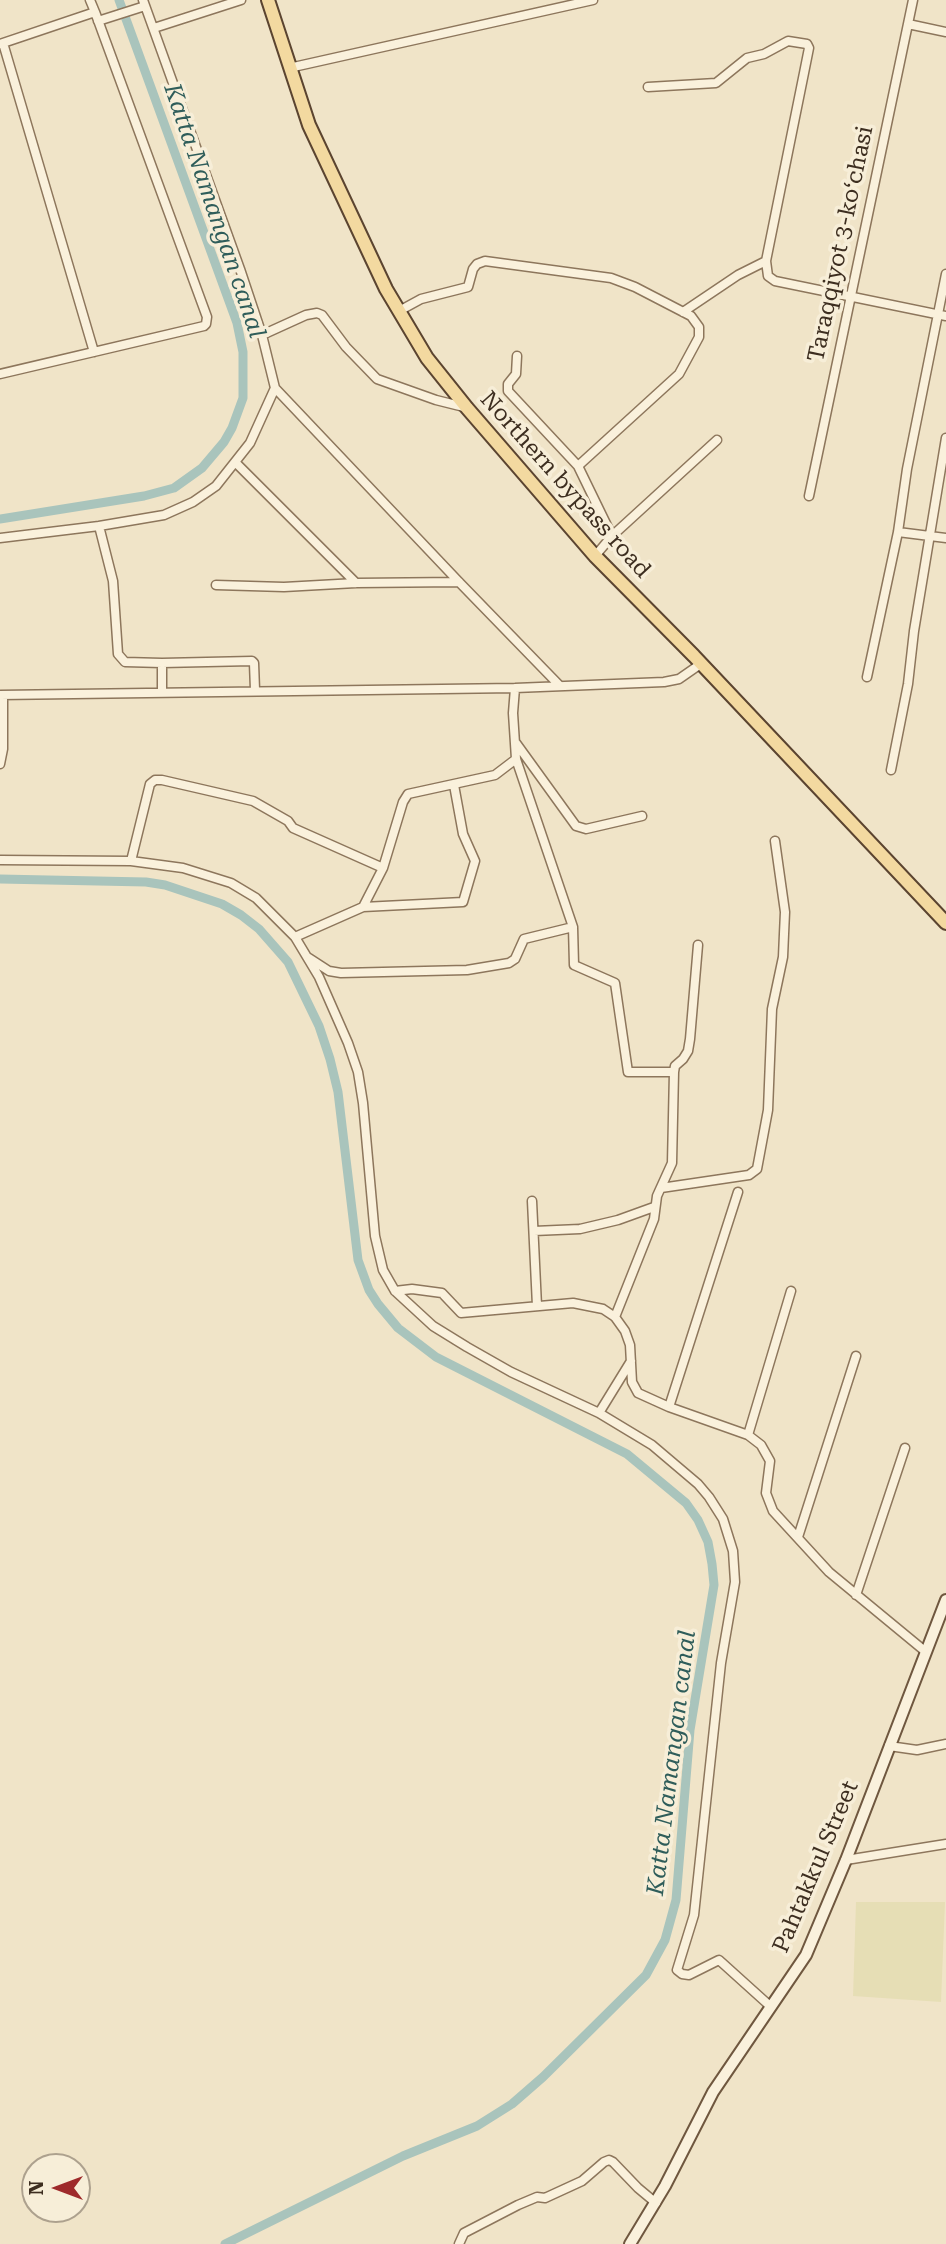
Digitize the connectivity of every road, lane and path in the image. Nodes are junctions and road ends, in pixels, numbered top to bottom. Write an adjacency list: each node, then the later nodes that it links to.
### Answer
1 (90, 0): 7 (street)
2 (241, 0): 9 (street)
3 (268, 0): 12 (main road, Northern bypass road)
4 (593, 0): 12 (street)
5 (913, 0): 8 (street, Taraqqiyot 3-koʻchasi)
6 (144, 3): 7 (street); 9 (street)
7 (97, 17): 11 (street); 21 (street)
8 (908, 24): 10 (street); 16 (street, Taraqqiyot 3-koʻchasi)
9 (154, 28): 20 (street)
10 (946, 32)
11 (2, 44): 21 (street)
12 (289, 68): 17 (main road, Northern bypass road)
13 (648, 88): 14 (street)
14 (766, 261): 16 (street); 18 (street)
15 (946, 274): 19 (street)
16 (849, 297): 19 (street); 30 (street, Taraqqiyot 3-koʻchasi)
17 (399, 311): 18 (street); 25 (main road, Northern bypass road)
18 (683, 312): 29 (street)
19 (942, 315): 32 (street)
20 (262, 335): 24 (street); 25 (street)
21 (94, 352): 23 (street)
22 (517, 356): 29 (street)
23 (0, 374)
24 (275, 388): 28 (street); 38 (street)
25 (467, 408): 37 (main road, Northern bypass road)
26 (946, 438): 33 (street)
27 (717, 440): 34 (street)
28 (235, 462): 31 (street); 39 (street)
29 (578, 466): 34 (street)
30 (809, 496)
31 (99, 526): 35 (street); 41 (street)
32 (898, 532): 33 (street); 43 (street)
33 (930, 535): 36 (street); 52 (street)
34 (612, 536): 37 (street)
35 (0, 538)
36 (946, 538)
37 (595, 555): 42 (main road, Northern bypass road)
38 (458, 582): 39 (street); 44 (street)
39 (356, 583): 40 (street)
40 (216, 585)
41 (162, 663): 46 (street); 47 (street)
42 (702, 663): 44 (street); 60 (main road, Northern bypass road)
43 (867, 677)
44 (560, 686): 45 (street)
45 (515, 688): 46 (street); 49 (street)
46 (255, 690): 47 (street)
47 (162, 692): 48 (street)
48 (1, 695): 51 (street)
49 (516, 743): 50 (street); 54 (street)
50 (516, 759): 53 (street); 61 (street)
51 (0, 764)
52 (891, 770)
53 (454, 785): 58 (street); 59 (street)
54 (642, 816)
55 (775, 841): 66 (street)
56 (0, 860): 57 (street)
57 (131, 860): 58 (street); 62 (street)
58 (383, 868): 59 (street)
59 (363, 907): 62 (street)
60 (946, 923)
61 (573, 927): 64 (street); 65 (street)
62 (295, 937): 64 (street)
63 (698, 945): 65 (street)
64 (307, 957): 71 (street)
65 (674, 1072): 66 (street)
66 (661, 1188): 69 (street)
67 (738, 1192): 77 (street)
68 (532, 1201): 70 (street)
69 (654, 1207): 70 (street); 74 (street)
70 (534, 1235): 73 (street)
71 (395, 1291): 73 (street); 78 (street)
72 (791, 1291): 79 (street)
73 (537, 1306): 74 (street)
74 (615, 1317): 76 (street)
75 (856, 1356): 81 (street)
76 (631, 1361): 77 (street); 78 (street)
77 (669, 1407): 79 (street)
78 (599, 1413): 89 (street)
79 (748, 1435): 81 (street)
80 (905, 1448): 82 (street)
81 (798, 1537): 82 (street)
82 (856, 1595): 84 (street)
83 (946, 1600): 84 (street, Pahtakkul Street)
84 (926, 1652): 86 (street, Pahtakkul Street)
85 (946, 1744): 86 (street)
86 (889, 1746): 88 (street, Pahtakkul Street)
87 (946, 1844): 88 (street)
88 (846, 1860): 89 (street, Pahtakkul Street)
89 (770, 2006): 90 (street, Pahtakkul Street)
90 (656, 2203): 91 (street); 92 (street, Pahtakkul Street)
91 (459, 2244)
92 (630, 2244)

